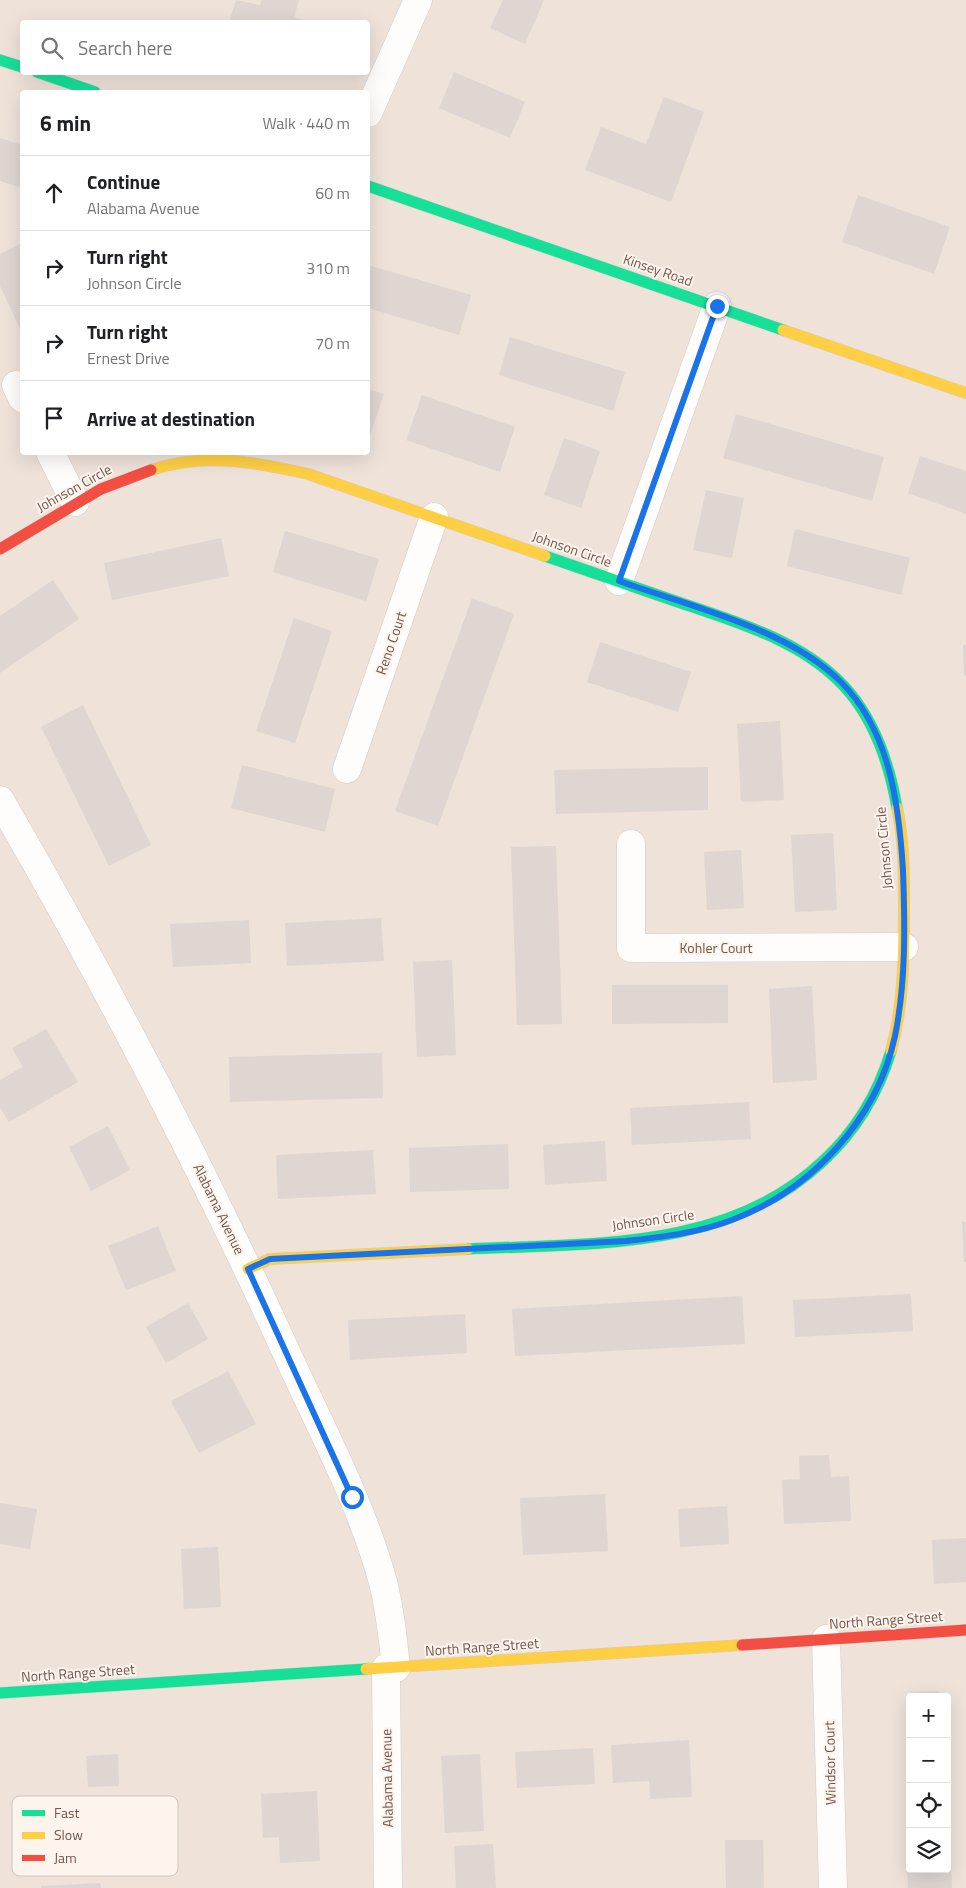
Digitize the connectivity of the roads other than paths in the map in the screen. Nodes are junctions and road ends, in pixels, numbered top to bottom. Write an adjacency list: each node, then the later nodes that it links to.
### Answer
1 (418, 0): 6 (street)
2 (0, 60): 3 (street)
3 (20, 66)
4 (46, 75): 5 (street)
5 (89, 90)
6 (370, 108)
7 (370, 187): 8 (street, Kinsey Road)
8 (717, 306): 9 (street, Kinsey Road); 14 (street)
9 (966, 393)
10 (52, 455): 11 (street)
11 (75, 502): 12 (street, Johnson Circle); 13 (street, Johnson Circle)
12 (434, 517): 14 (street, Johnson Circle); 15 (street, Reno Court)
13 (0, 550)
14 (619, 581): 18 (street, Johnson Circle)
15 (347, 769)
16 (0, 800): 19 (street, Alabama Avenue)
17 (631, 844): 18 (street, Kohler Court)
18 (904, 947): 19 (street, Johnson Circle)
19 (248, 1269): 22 (street, Alabama Avenue)
20 (966, 1630): 21 (street, North Range Street)
21 (826, 1639): 22 (street, North Range Street); 25 (street, Windsor Court)
22 (391, 1668): 23 (street, North Range Street); 24 (street, Alabama Avenue)
23 (0, 1693)
24 (388, 1888)
25 (833, 1888)

